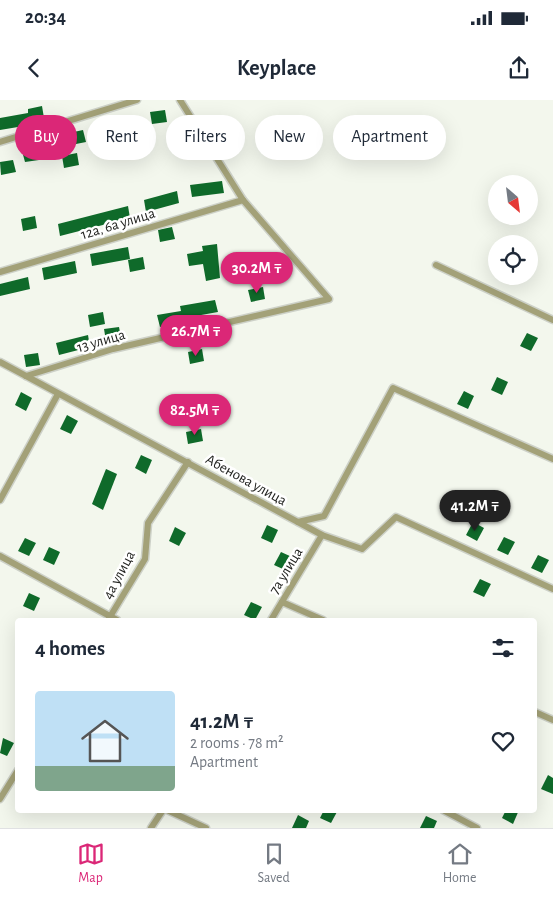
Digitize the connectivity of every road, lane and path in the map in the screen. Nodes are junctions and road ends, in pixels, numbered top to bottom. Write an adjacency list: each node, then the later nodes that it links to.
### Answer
1 (137, 100): 3 (street)
2 (180, 100): 4 (street)
3 (0, 142)
4 (243, 200): 6 (street, 12а, 6а улица); 9 (street, 13 улица)
5 (436, 265): 7 (street)
6 (0, 272)
7 (553, 320)
8 (0, 362): 9 (street, Абенова улица)
9 (26, 376): 10 (street, Абенова улица)
10 (58, 394): 12 (street, Абенова улица); 13 (street)
11 (553, 459): 14 (street)
12 (188, 462): 14 (street, Абенова улица); 19 (street, 4а улица)
13 (0, 500)
14 (298, 522): 15 (street, Абенова улица)
15 (322, 535): 17 (street, Абенова улица); 18 (street, 7а улица)
16 (0, 556): 19 (street)
17 (553, 589)
18 (282, 602): 20 (street, 7а улица); 21 (street)
19 (109, 618)
20 (272, 618)
21 (318, 618)
22 (537, 713): 23 (street)
23 (553, 720)
24 (15, 775): 25 (street)
25 (0, 799)
26 (161, 813): 29 (street)
27 (174, 813): 30 (street)
28 (450, 813): 31 (street)
29 (152, 828)
30 (206, 828)
31 (477, 828)

